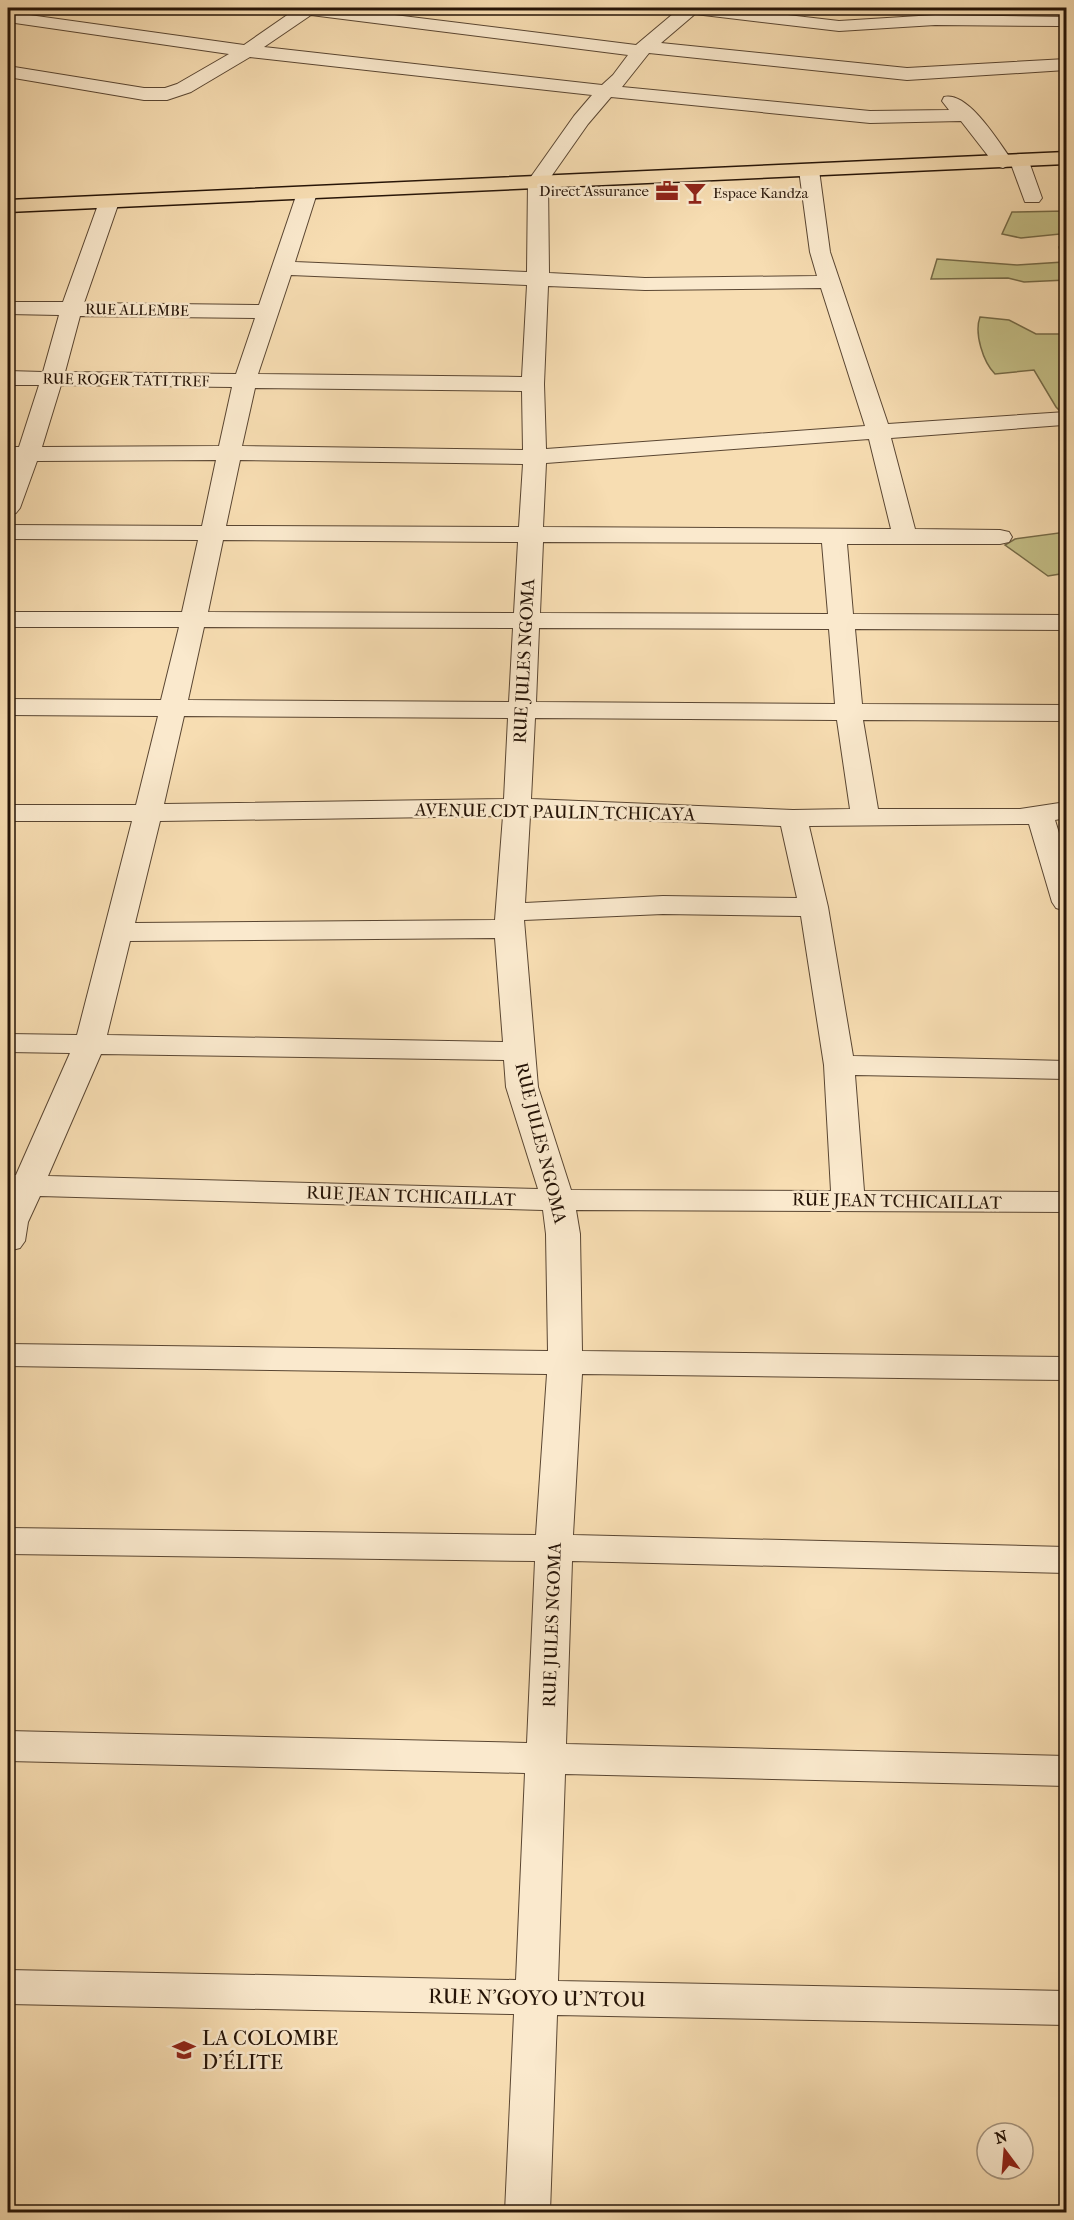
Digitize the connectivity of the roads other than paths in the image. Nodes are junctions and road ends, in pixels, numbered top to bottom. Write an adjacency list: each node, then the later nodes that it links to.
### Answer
1 (306, 8): 6 (street); 7 (street)
2 (691, 8): 3 (street); 6 (street)
3 (1014, 14): 5 (street)
4 (8, 17): 7 (street)
5 (1059, 21)
6 (642, 49): 10 (street); 11 (street)
7 (247, 51): 9 (street); 11 (street)
8 (1066, 65): 10 (street)
9 (8, 72)
10 (921, 74): 12 (street)
11 (606, 91): 12 (street); 16 (street)
12 (967, 115): 14 (street)
13 (1066, 158): 14 (highway)
14 (1011, 161): 15 (highway); 18 (street)
15 (809, 170): 16 (highway); 23 (street)
16 (538, 181): 17 (highway); 22 (street, RUE JULES NGOMA)
17 (306, 193): 19 (highway); 21 (street)
18 (1032, 198)
19 (109, 202): 20 (highway); 25 (street)
20 (8, 206)
21 (283, 268): 22 (street); 26 (street)
22 (538, 279): 23 (street); 30 (street, RUE JULES NGOMA)
23 (829, 282): 32 (street)
24 (8, 308): 25 (street, RUE ALLEMBE)
25 (71, 309): 26 (street, RUE ALLEMBE); 28 (street)
26 (267, 312): 29 (street)
27 (8, 378): 28 (street, RUE ROGER TATI TREF)
28 (52, 379): 29 (street, RUE ROGER TATI TREF); 34 (street)
29 (245, 381): 30 (street, RUE ROGER TATI TREF); 33 (street)
30 (533, 384): 35 (street, RUE JULES NGOMA)
31 (1063, 418): 32 (street)
32 (878, 430): 35 (street); 41 (street)
33 (230, 453): 34 (street); 35 (street); 37 (street)
34 (18, 454): 36 (street)
35 (535, 457): 39 (street, RUE JULES NGOMA)
36 (8, 508)
37 (212, 531): 38 (street); 39 (street); 46 (street)
38 (8, 532)
39 (531, 535): 40 (street); 44 (street, RUE JULES NGOMA)
40 (834, 536): 41 (street); 45 (street)
41 (905, 537): 42 (street)
42 (1000, 537)
43 (8, 619): 46 (street)
44 (527, 620): 45 (street); 46 (street); 50 (street, RUE JULES NGOMA)
45 (843, 620): 47 (street); 51 (street)
46 (193, 621): 49 (street)
47 (1066, 622)
48 (8, 707): 49 (street)
49 (172, 709): 50 (street); 56 (street)
50 (521, 709): 51 (street); 53 (street, RUE JULES NGOMA)
51 (849, 712): 52 (street); 57 (street)
52 (1066, 713)
53 (517, 807): 56 (street, AVENUE CDT PAULIN TCHICAYA); 58 (street, AVENUE CDT PAULIN TCHICAYA); 61 (street, RUE JULES NGOMA)
54 (1053, 812): 57 (street, AVENUE CDT PAULIN TCHICAYA); 59 (street)
55 (8, 813): 56 (street, AVENUE CDT PAULIN TCHICAYA)
56 (148, 813): 62 (street)
57 (865, 817): 58 (street, AVENUE CDT PAULIN TCHICAYA)
58 (793, 818): 60 (street)
59 (1066, 902)
60 (814, 907): 61 (street); 66 (street)
61 (510, 921): 62 (street); 65 (street, RUE JULES NGOMA)
62 (118, 932): 64 (street)
63 (8, 1043): 64 (street)
64 (89, 1046): 65 (street); 68 (street)
65 (518, 1051): 69 (street, RUE JULES NGOMA)
66 (839, 1065): 67 (street); 70 (street)
67 (1066, 1070)
68 (18, 1185): 69 (street, RUE JEAN TCHICAILLAT); 72 (street)
69 (558, 1200): 70 (street, RUE JEAN TCHICAILLAT); 74 (street, RUE JULES NGOMA)
70 (848, 1200): 71 (street, RUE JEAN TCHICAILLAT)
71 (1066, 1202)
72 (8, 1241)
73 (8, 1355): 74 (street)
74 (565, 1361): 75 (street); 77 (street, RUE JULES NGOMA)
75 (1066, 1369)
76 (8, 1540): 77 (street)
77 (554, 1548): 78 (street); 80 (street, RUE JULES NGOMA)
78 (1066, 1560)
79 (8, 1746): 80 (street)
80 (547, 1759): 81 (street); 83 (street, RUE JULES NGOMA)
81 (1066, 1771)
82 (8, 1987): 83 (street, RUE N'GOYO U'NTOU)
83 (536, 1999): 84 (street, RUE N'GOYO U'NTOU); 85 (street, RUE JULES NGOMA)
84 (1066, 2008)
85 (528, 2212)

